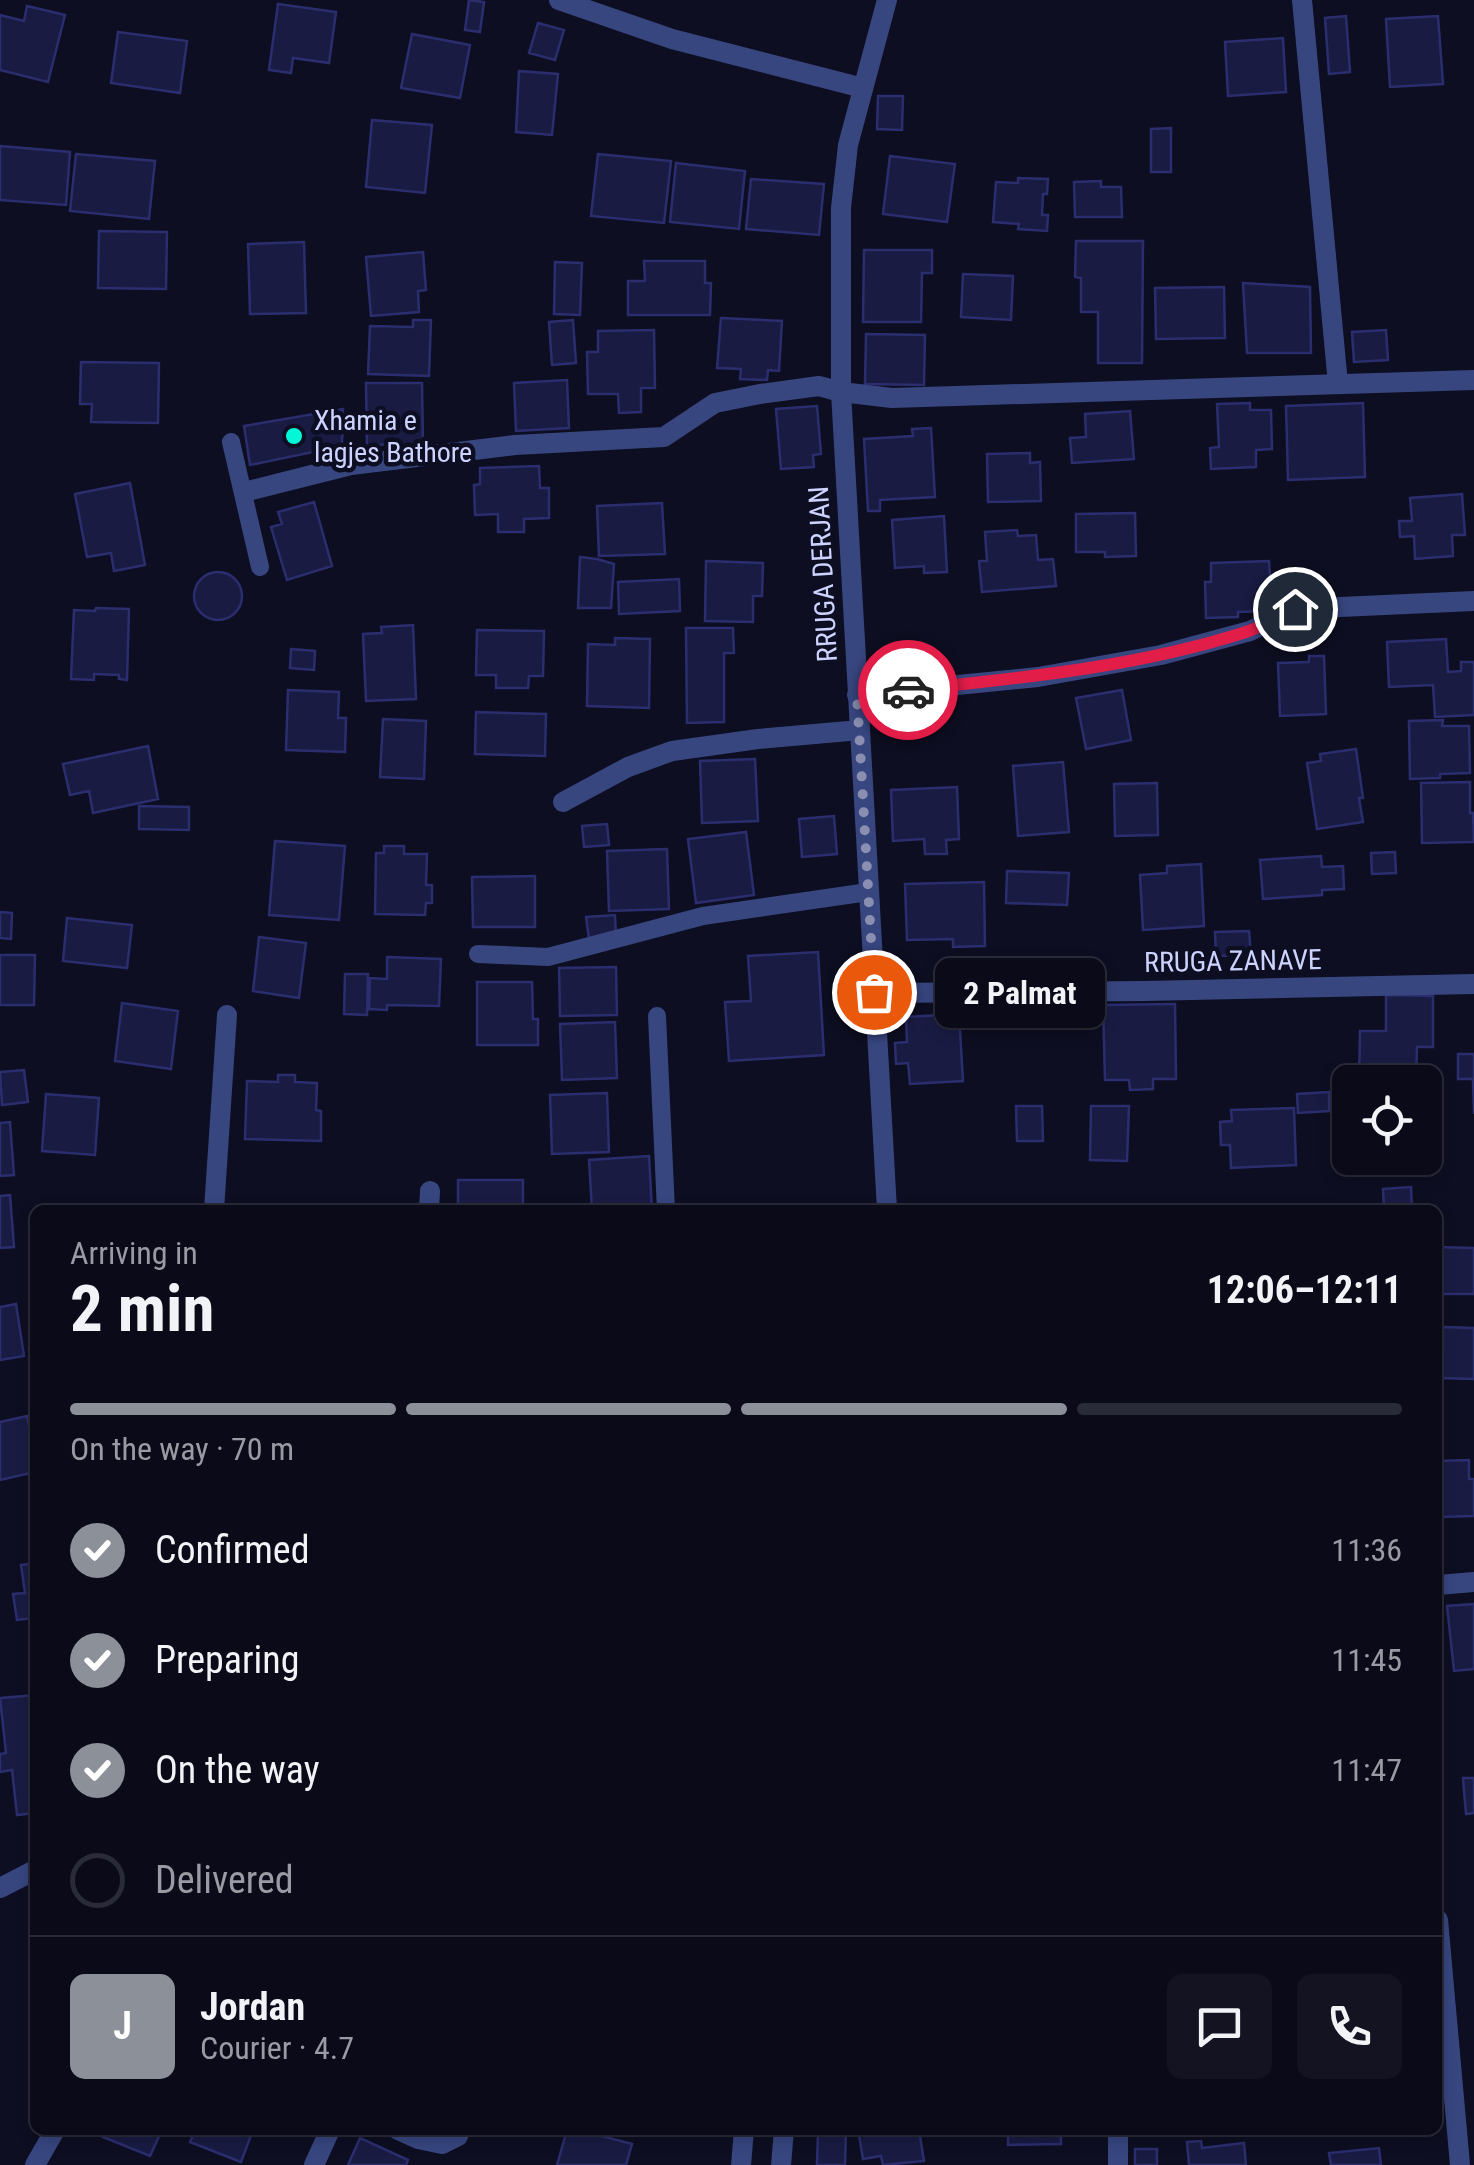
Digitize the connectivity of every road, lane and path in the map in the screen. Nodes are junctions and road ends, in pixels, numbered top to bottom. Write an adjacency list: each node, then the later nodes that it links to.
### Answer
1 (559, 0): 4 (street)
2 (887, 0): 5 (street, RRUGA DERJAN)
3 (1302, 0): 7 (street)
4 (595, 6): 5 (street)
5 (863, 88): 8 (street, RRUGA DERJAN)
6 (1474, 380): 7 (street)
7 (1338, 384): 8 (street)
8 (841, 392): 10 (street); 13 (street, RRUGA DERJAN)
9 (231, 442): 10 (lane)
10 (244, 492): 11 (lane)
11 (260, 567)
12 (1474, 601): 13 (street)
13 (857, 695): 14 (street, RRUGA DERJAN)
14 (860, 730): 15 (street); 16 (street, RRUGA DERJAN)
15 (563, 802)
16 (868, 892): 17 (lane); 19 (street, RRUGA DERJAN)
17 (478, 954)
18 (1474, 984): 19 (street, RRUGA ZANAVE)
19 (874, 992): 24 (street, RRUGA DERJAN)
20 (228, 1015): 22 (street)
21 (657, 1016): 23 (lane)
22 (214, 1205)
23 (666, 1205)
24 (887, 1205)
25 (1474, 1582): 26 (street)
26 (1442, 1585)
27 (30, 1873): 28 (street)
28 (0, 1888)
29 (1442, 1965): 42 (street)
30 (51, 2135): 37 (street)
31 (328, 2135): 38 (street)
32 (408, 2135): 33 (street)
33 (458, 2135)
34 (744, 2135): 39 (street)
35 (784, 2135): 40 (street)
36 (1118, 2135): 41 (street)
37 (35, 2165)
38 (314, 2165)
39 (741, 2165)
40 (782, 2165)
41 (1118, 2165)
42 (1460, 2165)

